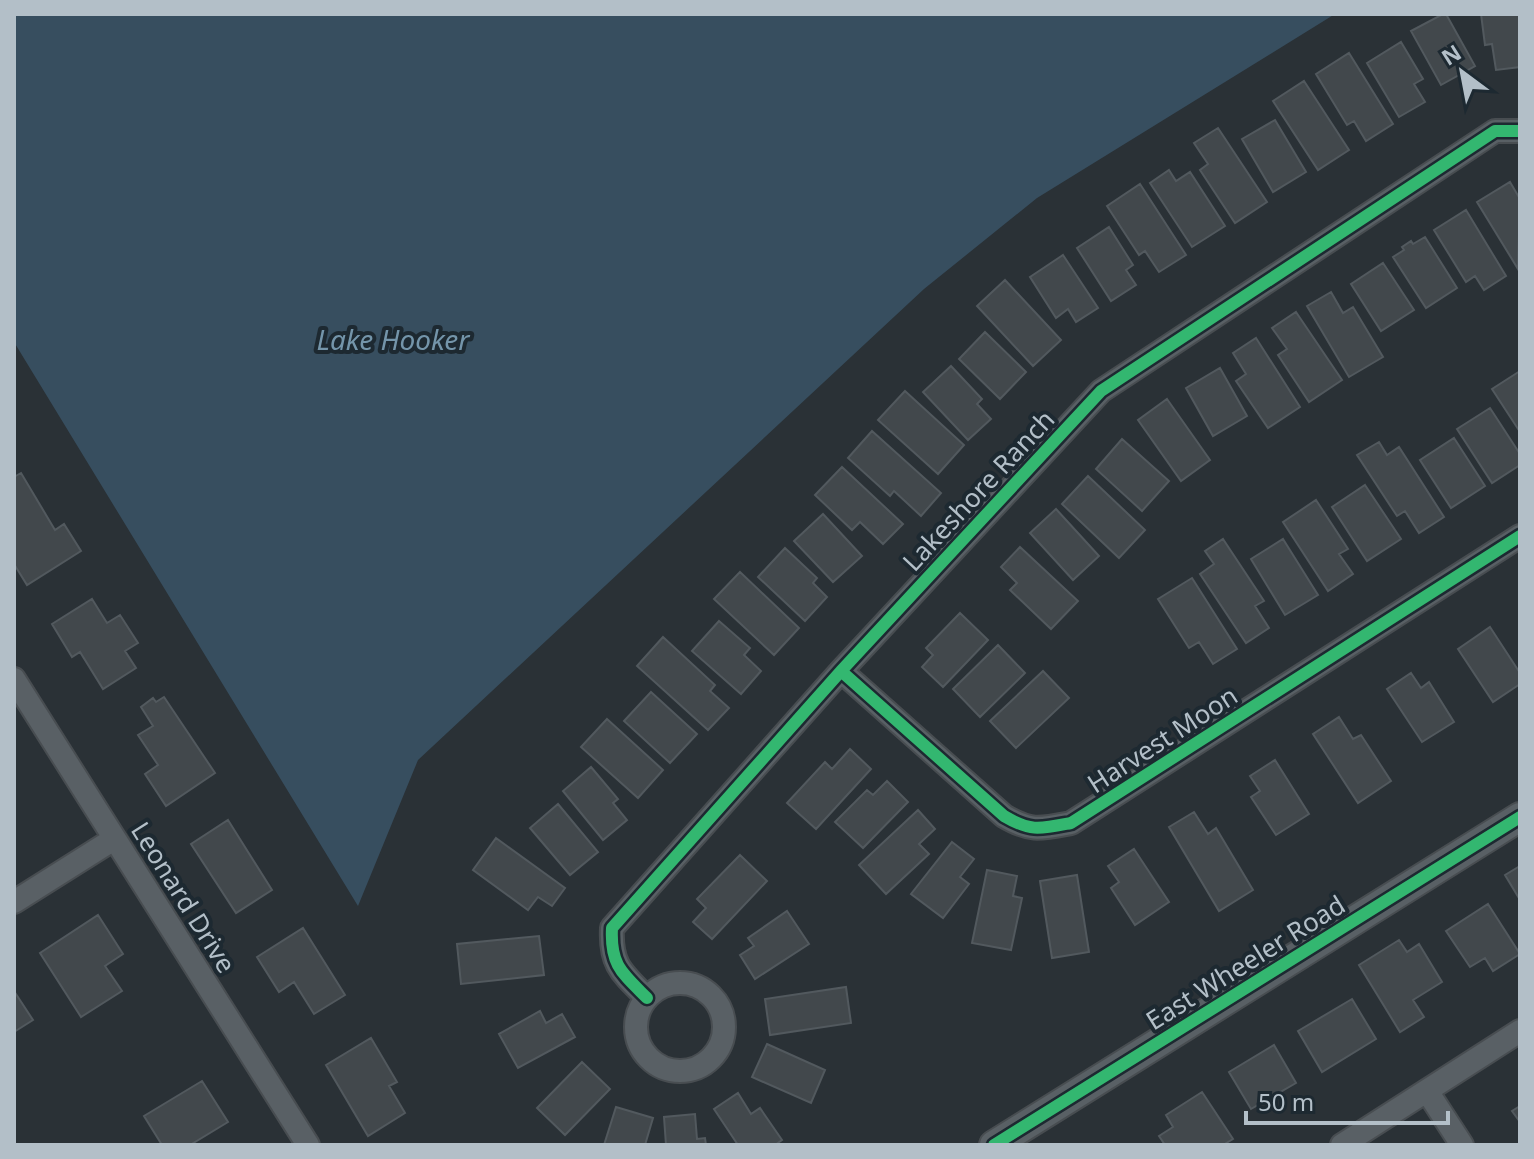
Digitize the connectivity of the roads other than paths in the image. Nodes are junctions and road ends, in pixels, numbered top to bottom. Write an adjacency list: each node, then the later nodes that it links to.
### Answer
1 (1520, 131): 3 (street, Lakeshore Ranch)
2 (1520, 536): 3 (street, Harvest Moon)
3 (841, 671): 8 (street, Lakeshore Ranch)
4 (14, 679): 6 (street, Leonard Drive)
5 (1520, 817): 12 (street, East Wheeler Road)
6 (114, 839): 7 (street); 11 (street, Leonard Drive)
7 (14, 902)
8 (647, 998): 8 (street)
9 (1520, 1031): 10 (street)
10 (1427, 1091): 13 (street); 14 (street)
11 (308, 1145)
12 (994, 1145)
13 (1342, 1145)
14 (1462, 1145)

